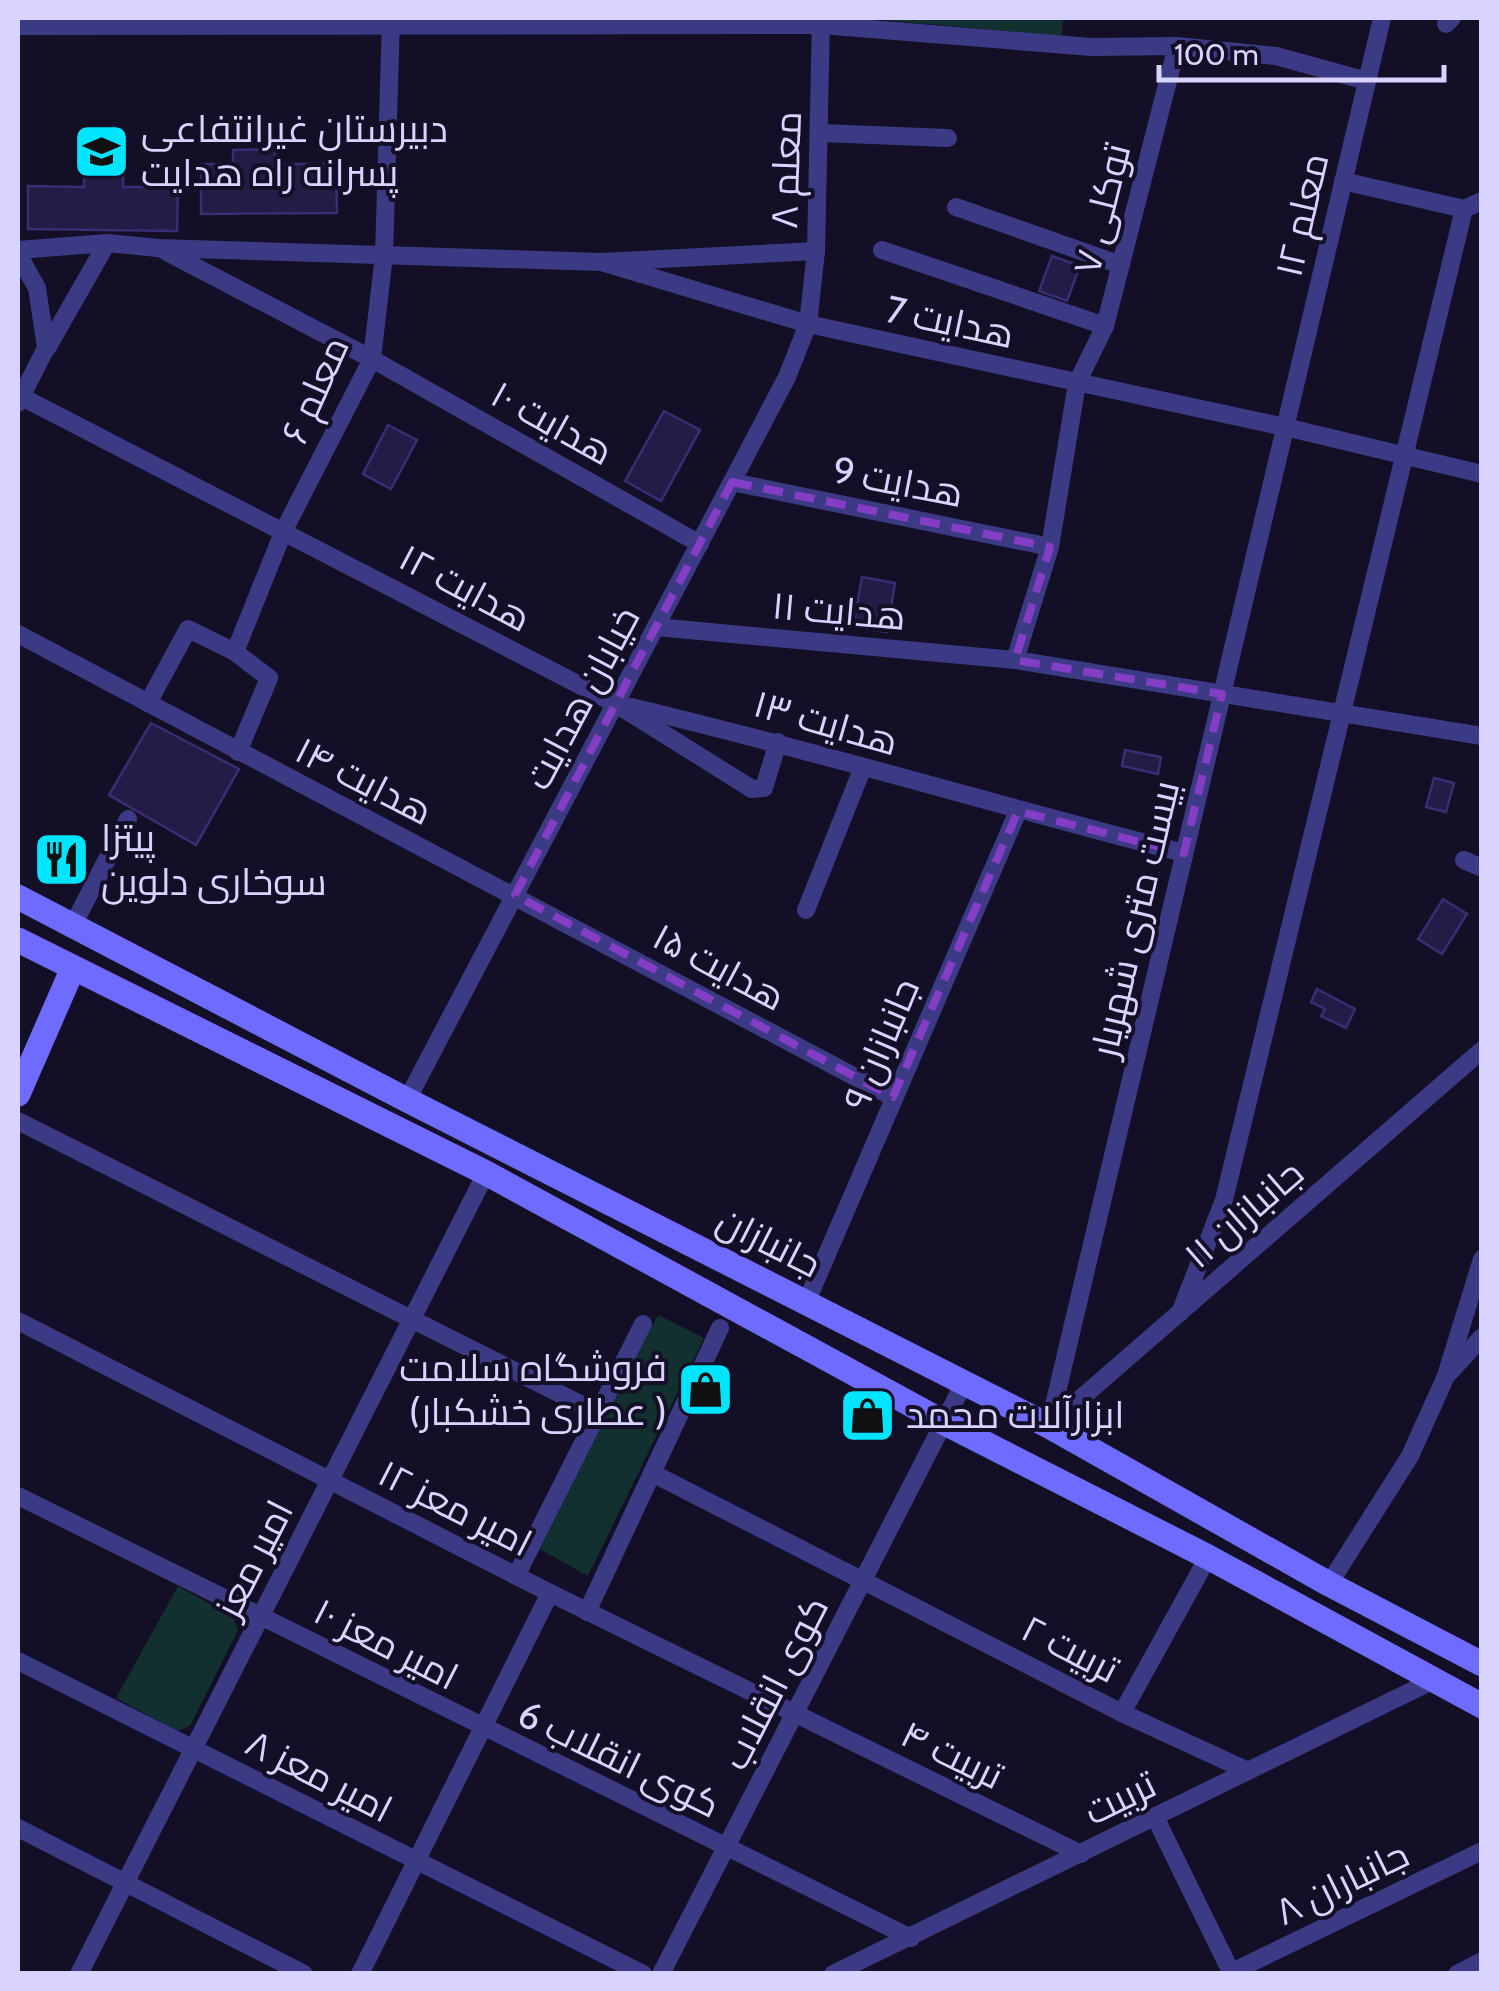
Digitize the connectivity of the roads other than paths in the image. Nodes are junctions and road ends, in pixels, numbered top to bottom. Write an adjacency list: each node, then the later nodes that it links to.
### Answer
1 (1382, 18): 6 (street, معلم ۱۲)
2 (391, 21): 3 (street); 4 (street); 17 (street, معلم ۶)
3 (821, 21): 5 (street); 7 (street, معلم ۸)
4 (18, 26)
5 (1177, 46): 6 (street); 19 (street, توکلی ۷)
6 (1367, 81): 9 (street, معلم ۱۲)
7 (821, 133): 8 (street); 15 (street, معلم ۸)
8 (948, 138)
9 (1343, 181): 10 (street); 26 (street, معلم ۱۲)
10 (1473, 205): 27 (street)
11 (956, 208): 19 (street)
12 (107, 243): 13 (street); 16 (street); 22 (street)
13 (158, 248): 17 (street); 23 (street, هدایت ۱۰)
14 (882, 250): 21 (street)
15 (816, 251): 18 (street); 20 (street, معلم ۸)
16 (18, 252): 22 (street)
17 (384, 256): 18 (street); 23 (street, معلم ۶)
18 (601, 262): 20 (street, هدایت 7)
19 (1121, 265): 21 (street, توکلی ۷)
20 (808, 324): 24 (street, هدایت 7); 29 (street, خیابان هدایت)
21 (1106, 326): 24 (street, توکلی ۷)
22 (46, 348): 25 (street)
23 (372, 359): 30 (street, معلم ۶); 31 (street, هدایت ۱۰)
24 (1078, 383): 26 (street, هدایت 7); 32 (street, توکلی ۷)
25 (18, 399): 30 (street, هدایت ۱۲)
26 (1285, 427): 27 (street, هدایت 7); 37 (street, بیست متری شهریار)
27 (1404, 456): 28 (street, هدایت 7); 40 (street)
28 (1482, 474)
29 (732, 482): 31 (street, خیابان هدایت); 32 (street, هدایت 9)
30 (284, 530): 35 (street, معلم ۶); 39 (street, هدایت ۱۲)
31 (700, 544): 33 (street, خیابان هدایت)
32 (1050, 547): 36 (street, توکلی ۷)
33 (656, 627): 36 (street, هدایت ۱۱); 39 (street, خیابان هدایت)
34 (18, 634): 38 (street, هدایت ۱۴)
35 (235, 652): 38 (street); 43 (street)
36 (1015, 660): 37 (street, هدایت ۱۱)
37 (1222, 694): 40 (street, هدایت ۱۱); 47 (street, بیست متری شهریار)
38 (148, 702): 43 (street, هدایت ۱۴)
39 (616, 704): 42 (street, هدایت ۱۳); 42 (street); 50 (street, خیابان هدایت)
40 (1341, 713): 41 (street, هدایت ۱۱); 64 (street)
41 (1482, 736)
42 (778, 742): 44 (street, هدایت ۱۳)
43 (238, 752): 50 (street, هدایت ۱۴)
44 (863, 767): 45 (street, هدایت ۱۳); 52 (street)
45 (1018, 811): 47 (street, هدایت ۱۳); 58 (street, جانبازان ۹)
46 (128, 819): 53 (street)
47 (1184, 854): 74 (street, بیست متری شهریار)
48 (1464, 860): 49 (street)
49 (1482, 868)
50 (515, 895): 58 (street, هدایت ۱۵); 59 (street, خیابان هدایت)
51 (18, 897): 53 (main road, جانبازان)
52 (806, 910)
53 (72, 927): 59 (main road, جانبازان)
54 (18, 940): 55 (main road, جانبازان)
55 (74, 968): 57 (main road); 61 (main road, جانبازان)
56 (1482, 1050): 64 (street, جانبازان ۱۱)
57 (18, 1094)
58 (893, 1097): 63 (street, جانبازان ۹)
59 (406, 1100): 63 (main road, جانبازان)
60 (18, 1121): 65 (street)
61 (486, 1173): 65 (street, امیر معز); 73 (main road, جانبازان)
62 (1482, 1259): 70 (street)
63 (806, 1303): 71 (main road, جانبازان)
64 (1180, 1313): 74 (street, جانبازان ۱۱)
65 (414, 1319): 72 (street); 76 (street, امیر معز)
66 (18, 1321): 76 (street, امیر معز ۱۲)
67 (643, 1324): 72 (street)
68 (720, 1328): 75 (street)
69 (1482, 1337): 70 (street)
70 (1446, 1376): 81 (street)
71 (964, 1383): 73 (street, کوی انقلاب); 74 (main road, جانبازان)
72 (598, 1412): 79 (street)
73 (945, 1422): 78 (main road, جانبازان); 80 (street, کوی انقلاب)
74 (1049, 1426): 81 (main road, جانبازان)
75 (652, 1473): 80 (street, تربیت ۲); 83 (street)
76 (331, 1481): 79 (street, امیر معز ۱۲); 84 (street, امیر معز)
77 (18, 1496): 84 (street, امیر معز ۱۰)
78 (1208, 1557): 87 (main road, جانبازان); 89 (street)
79 (516, 1576): 82 (street, امیر معز ۱۲)
80 (865, 1579): 89 (street, تربیت ۲); 90 (street, کوی انقلاب)
81 (1329, 1584): 86 (main road, جانبازان)
82 (550, 1594): 83 (street, امیر معز ۱۲); 91 (street)
83 (587, 1612): 90 (street, تربیت ۴)
84 (261, 1617): 91 (street, امیر معز ۱۰); 92 (street, امیر معز)
85 (18, 1662): 92 (street, امیر معز ۸)
86 (1482, 1664)
87 (1434, 1680): 88 (main road, جانبازان); 93 (street, تربیت)
88 (1482, 1706)
89 (1122, 1713): 93 (street, تربیت ۲)
90 (795, 1714): 96 (street, کوی انقلاب); 98 (street, تربیت ۴)
91 (482, 1728): 96 (street, کوی انقلاب 6); 99 (street)
92 (192, 1748): 99 (street, امیر معز ۸); 100 (street, امیر معز)
93 (1248, 1772): 94 (street, تربیت)
94 (1155, 1818): 98 (street, تربیت); 103 (street)
95 (18, 1828): 100 (street)
96 (726, 1849): 101 (street, کوی انقلاب 6); 108 (street, کوی انقلاب)
97 (1482, 1851): 103 (street, جانباران ۸)
98 (1081, 1854): 101 (street, تربیت)
99 (416, 1861): 106 (street); 107 (street, امیر معز ۸)
100 (125, 1882): 104 (street, امیر معز); 105 (street)
101 (911, 1938): 109 (street, تربیت)
102 (1482, 1962): 110 (street)
103 (1232, 1973)
104 (79, 1974)
105 (304, 1974)
106 (360, 1974)
107 (643, 1974)
108 (662, 1974)
109 (833, 1974)
110 (1457, 1974)

